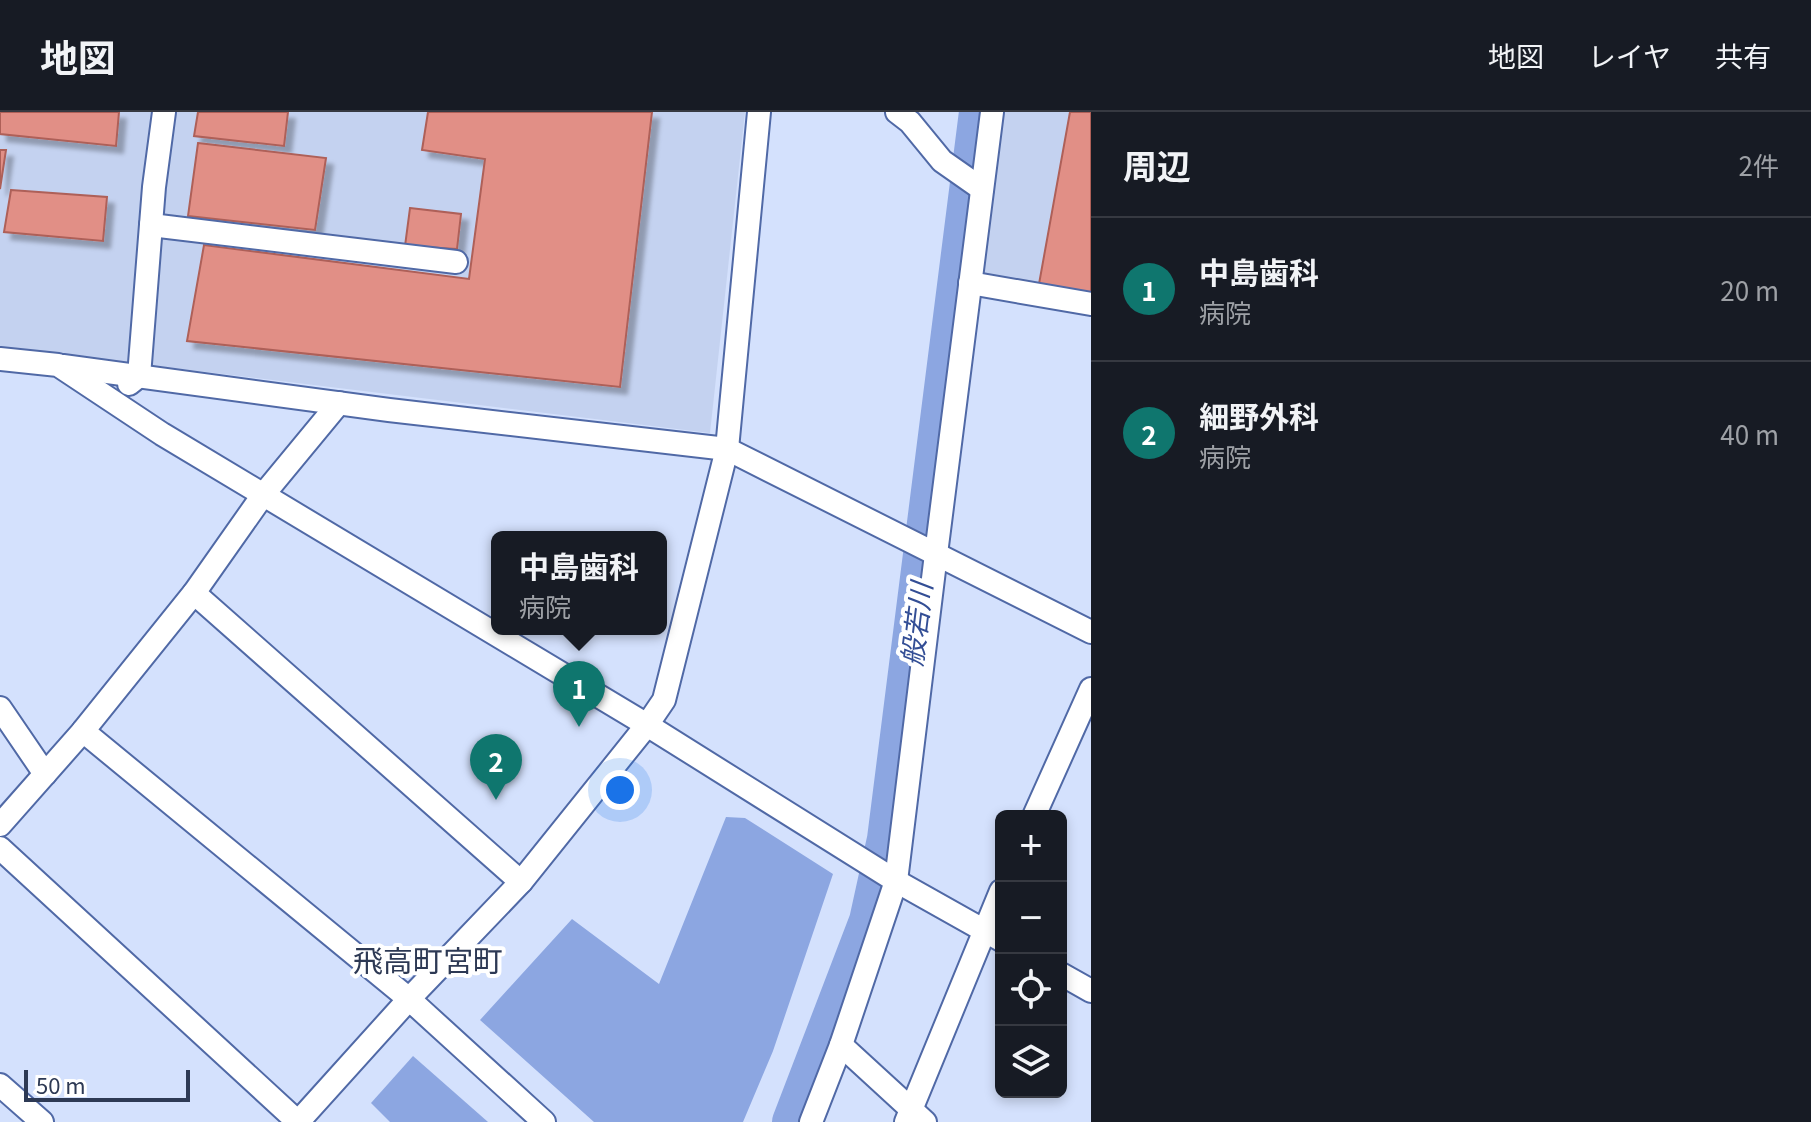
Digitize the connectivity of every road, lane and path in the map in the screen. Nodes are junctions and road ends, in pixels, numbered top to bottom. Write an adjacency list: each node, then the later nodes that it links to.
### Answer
1 (164, 112): 6 (street)
2 (759, 112): 15 (street)
3 (897, 112): 5 (street)
4 (992, 112): 5 (street)
5 (982, 189): 8 (street)
6 (151, 225): 7 (street); 12 (street)
7 (456, 262)
8 (970, 283): 9 (street); 17 (street)
9 (1091, 304)
10 (0, 359): 11 (street)
11 (58, 365): 12 (street); 13 (street)
12 (139, 376): 13 (street); 14 (street)
13 (109, 399): 16 (street)
14 (339, 403): 15 (street); 16 (street)
15 (727, 449): 17 (street); 24 (street)
16 (263, 495): 18 (street); 19 (street)
17 (936, 554): 20 (street); 30 (street)
18 (194, 593): 25 (street); 31 (street)
19 (491, 632)
20 (1091, 632)
21 (497, 635): 24 (street)
22 (1091, 689): 27 (street)
23 (0, 708): 26 (street)
24 (647, 725): 30 (street); 31 (street)
25 (83, 731): 26 (street); 35 (street)
26 (45, 774): 28 (street)
27 (1037, 810)
28 (0, 825)
29 (0, 848): 40 (street)
30 (896, 881): 32 (street); 36 (street)
31 (521, 882): 35 (street)
32 (992, 935): 38 (street)
33 (1067, 977): 34 (street)
34 (1091, 991)
35 (409, 999): 40 (street); 41 (street)
36 (841, 1045): 38 (street); 42 (street)
37 (0, 1085): 39 (street)
38 (914, 1118)
39 (42, 1122)
40 (298, 1122)
41 (544, 1122)
42 (811, 1122)

